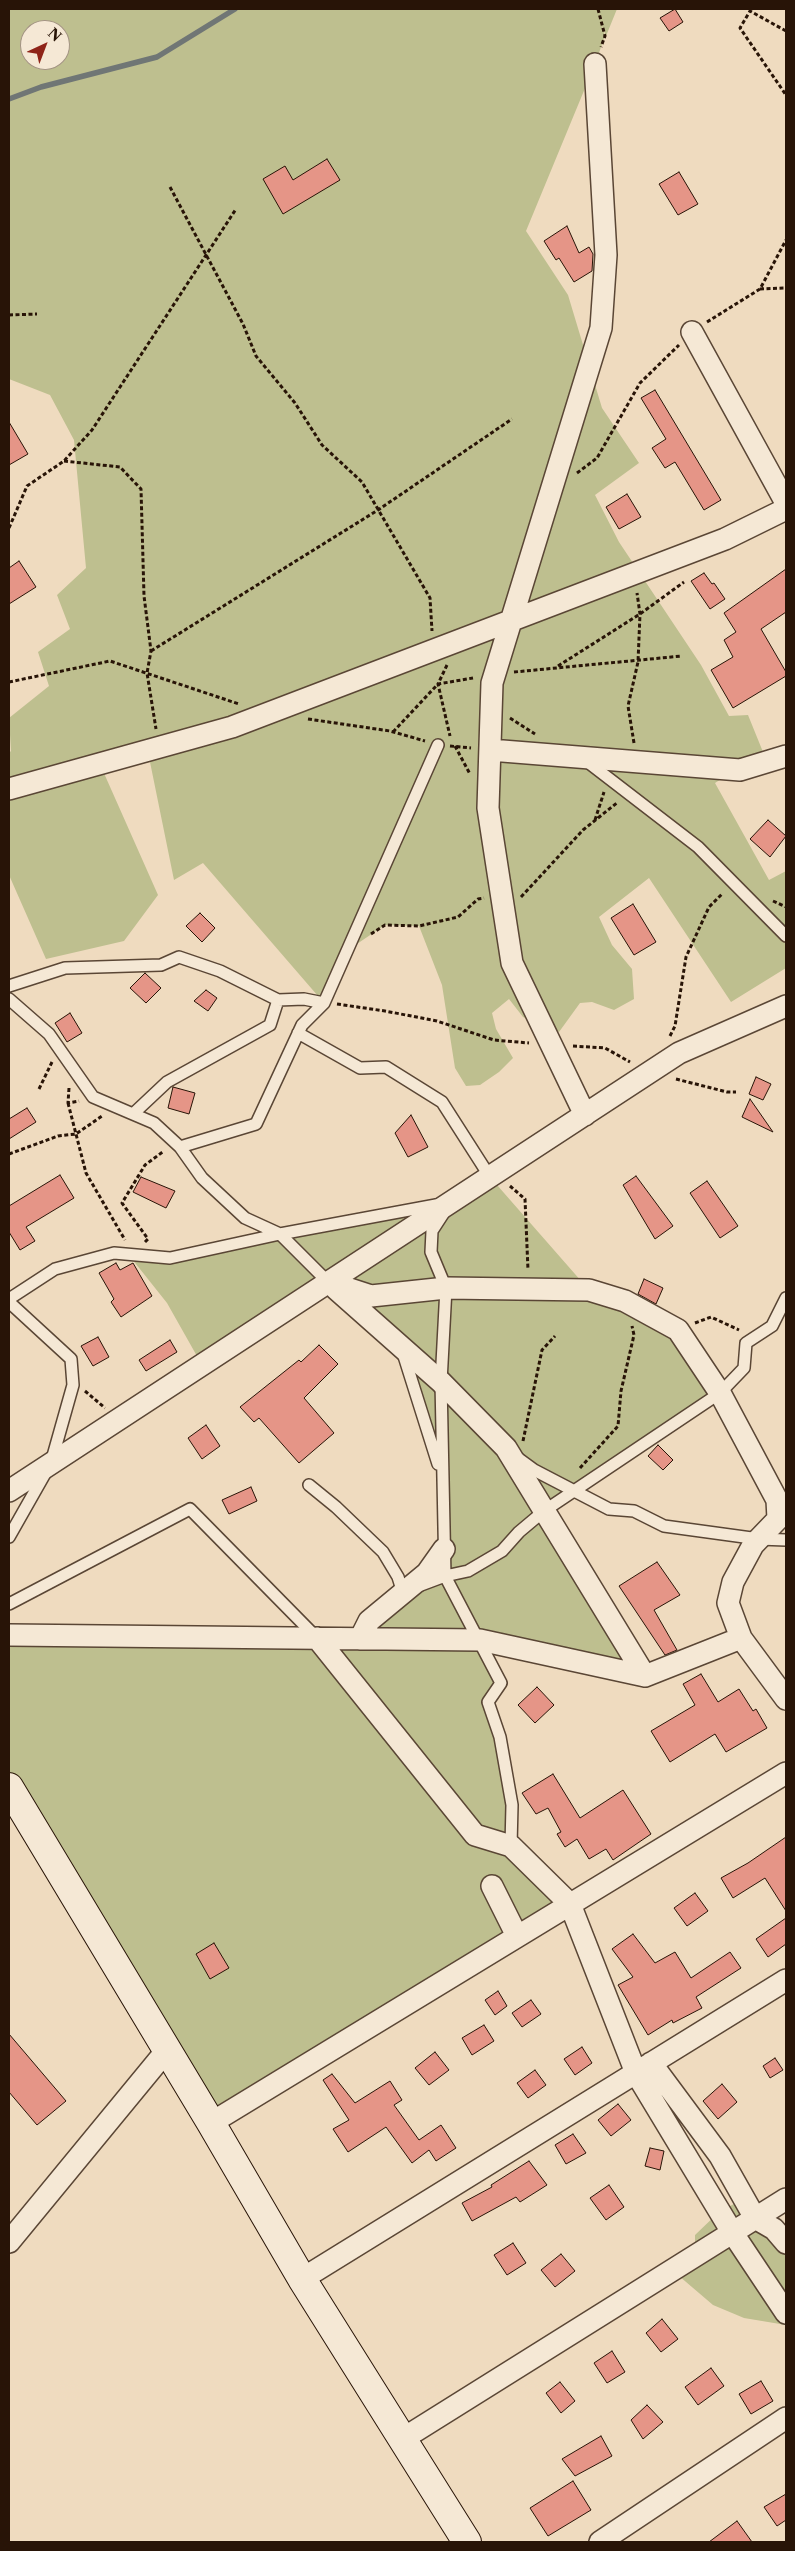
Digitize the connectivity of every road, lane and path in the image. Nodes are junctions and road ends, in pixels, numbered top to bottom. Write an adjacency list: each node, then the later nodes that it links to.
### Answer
1 (598, 9): 3 (path)
2 (786, 30): 4 (path)
3 (595, 64): 16 (street)
4 (786, 95)
5 (170, 187): 8 (path)
6 (236, 209): 8 (path)
7 (786, 240): 10 (path)
8 (206, 256): 15 (path); 19 (path)
9 (786, 288): 10 (path)
10 (760, 289): 13 (path)
11 (37, 314): 12 (path)
12 (9, 315)
13 (692, 332): 16 (path); 17 (street)
14 (512, 419): 19 (path)
15 (64, 461): 20 (path); 25 (path)
16 (549, 495): 24 (street)
17 (786, 503)
18 (786, 509): 21 (street)
19 (378, 510): 25 (path); 27 (path)
20 (9, 528)
21 (635, 573): 23 (path); 24 (street)
22 (684, 582): 23 (path)
23 (640, 614): 28 (path); 29 (path)
24 (510, 621): 27 (street); 30 (street)
25 (151, 651): 36 (path)
26 (682, 656): 28 (path)
27 (440, 657): 31 (path); 36 (street)
28 (638, 662): 29 (path); 40 (path)
29 (556, 667): 30 (path)
30 (495, 675): 31 (path); 32 (street)
31 (438, 684): 33 (path); 43 (path)
32 (491, 706): 34 (path); 37 (street)
33 (393, 732)
34 (538, 736)
35 (438, 745): 50 (lane)
36 (158, 748): 41 (street)
37 (490, 750): 39 (street); 43 (street)
38 (786, 756): 40 (street)
39 (582, 757): 40 (street); 42 (lane)
40 (638, 762)
41 (9, 789)
42 (629, 794): 44 (lane); 45 (path)
43 (488, 808): 46 (street)
44 (734, 882): 49 (lane); 57 (path)
45 (528, 889): 46 (path); 46 (path)
46 (511, 897): 50 (path); 63 (street)
47 (769, 899): 48 (path)
48 (786, 907)
49 (786, 936)
50 (348, 950): 54 (lane)
51 (9, 986): 53 (lane)
52 (9, 999): 58 (lane)
53 (278, 1000): 54 (lane); 62 (lane)
54 (324, 1003): 56 (lane)
55 (786, 1006): 63 (street)
56 (298, 1033): 65 (lane); 67 (lane)
57 (667, 1042)
58 (59, 1048): 59 (path); 61 (lane)
59 (39, 1089)
60 (68, 1103): 64 (path)
61 (115, 1106): 62 (lane); 64 (path)
62 (133, 1114): 65 (lane)
63 (585, 1115): 67 (street)
64 (76, 1134): 66 (path); 70 (path)
65 (178, 1145): 69 (lane); 70 (path)
66 (9, 1154)
67 (497, 1172): 68 (street); 73 (path)
68 (450, 1203): 69 (lane); 71 (street); 72 (lane)
69 (280, 1234): 70 (lane); 71 (lane)
70 (134, 1254): 75 (lane)
71 (328, 1282): 72 (street); 80 (street); 84 (street)
72 (446, 1288): 73 (street); 81 (lane)
73 (529, 1289): 76 (street)
74 (786, 1298): 79 (lane)
75 (9, 1301): 82 (lane)
76 (625, 1301): 77 (street); 90 (path)
77 (678, 1330): 79 (path); 83 (street)
78 (555, 1336): 85 (path)
79 (756, 1337): 83 (lane)
80 (401, 1347): 81 (street); 87 (lane)
81 (440, 1382): 85 (street); 87 (lane)
82 (73, 1385): 84 (path); 86 (lane)
83 (720, 1393): 90 (lane); 93 (street)
84 (118, 1420): 86 (street)
85 (513, 1454): 90 (lane); 91 (street)
86 (51, 1463): 89 (street); 92 (lane)
87 (443, 1478): 95 (lane)
88 (309, 1485): 97 (lane)
89 (9, 1491)
90 (575, 1491): 91 (lane); 93 (lane)
91 (544, 1512): 96 (lane); 104 (street)
92 (9, 1536)
93 (759, 1539): 94 (lane); 101 (street)
94 (786, 1540)
95 (444, 1548): 96 (lane); 97 (street)
96 (445, 1576): 97 (lane); 103 (lane)
97 (403, 1593): 102 (street)
98 (9, 1604): 100 (lane)
99 (9, 1635): 100 (street)
100 (317, 1638): 102 (street); 108 (street)
101 (741, 1638): 104 (street); 105 (street)
102 (360, 1639): 103 (street)
103 (480, 1640): 104 (street); 108 (lane)
104 (645, 1676)
105 (786, 1699)
106 (786, 1773): 110 (street)
107 (9, 1787): 113 (main road)
108 (511, 1846): 110 (street)
109 (492, 1886): 111 (street)
110 (570, 1904): 111 (street); 114 (street)
111 (518, 1936): 115 (street)
112 (786, 1980): 114 (street)
113 (167, 2050): 115 (main road); 119 (street)
114 (644, 2068): 117 (street); 118 (street); 121 (street)
115 (211, 2123): 121 (main road)
116 (786, 2198): 117 (street)
117 (755, 2218): 118 (street); 120 (street)
118 (732, 2232): 122 (street); 124 (street)
119 (9, 2242)
120 (786, 2243)
121 (302, 2279): 124 (main road)
122 (786, 2312)
123 (786, 2418): 126 (street)
124 (401, 2440): 125 (main road)
125 (467, 2542)
126 (600, 2542)

